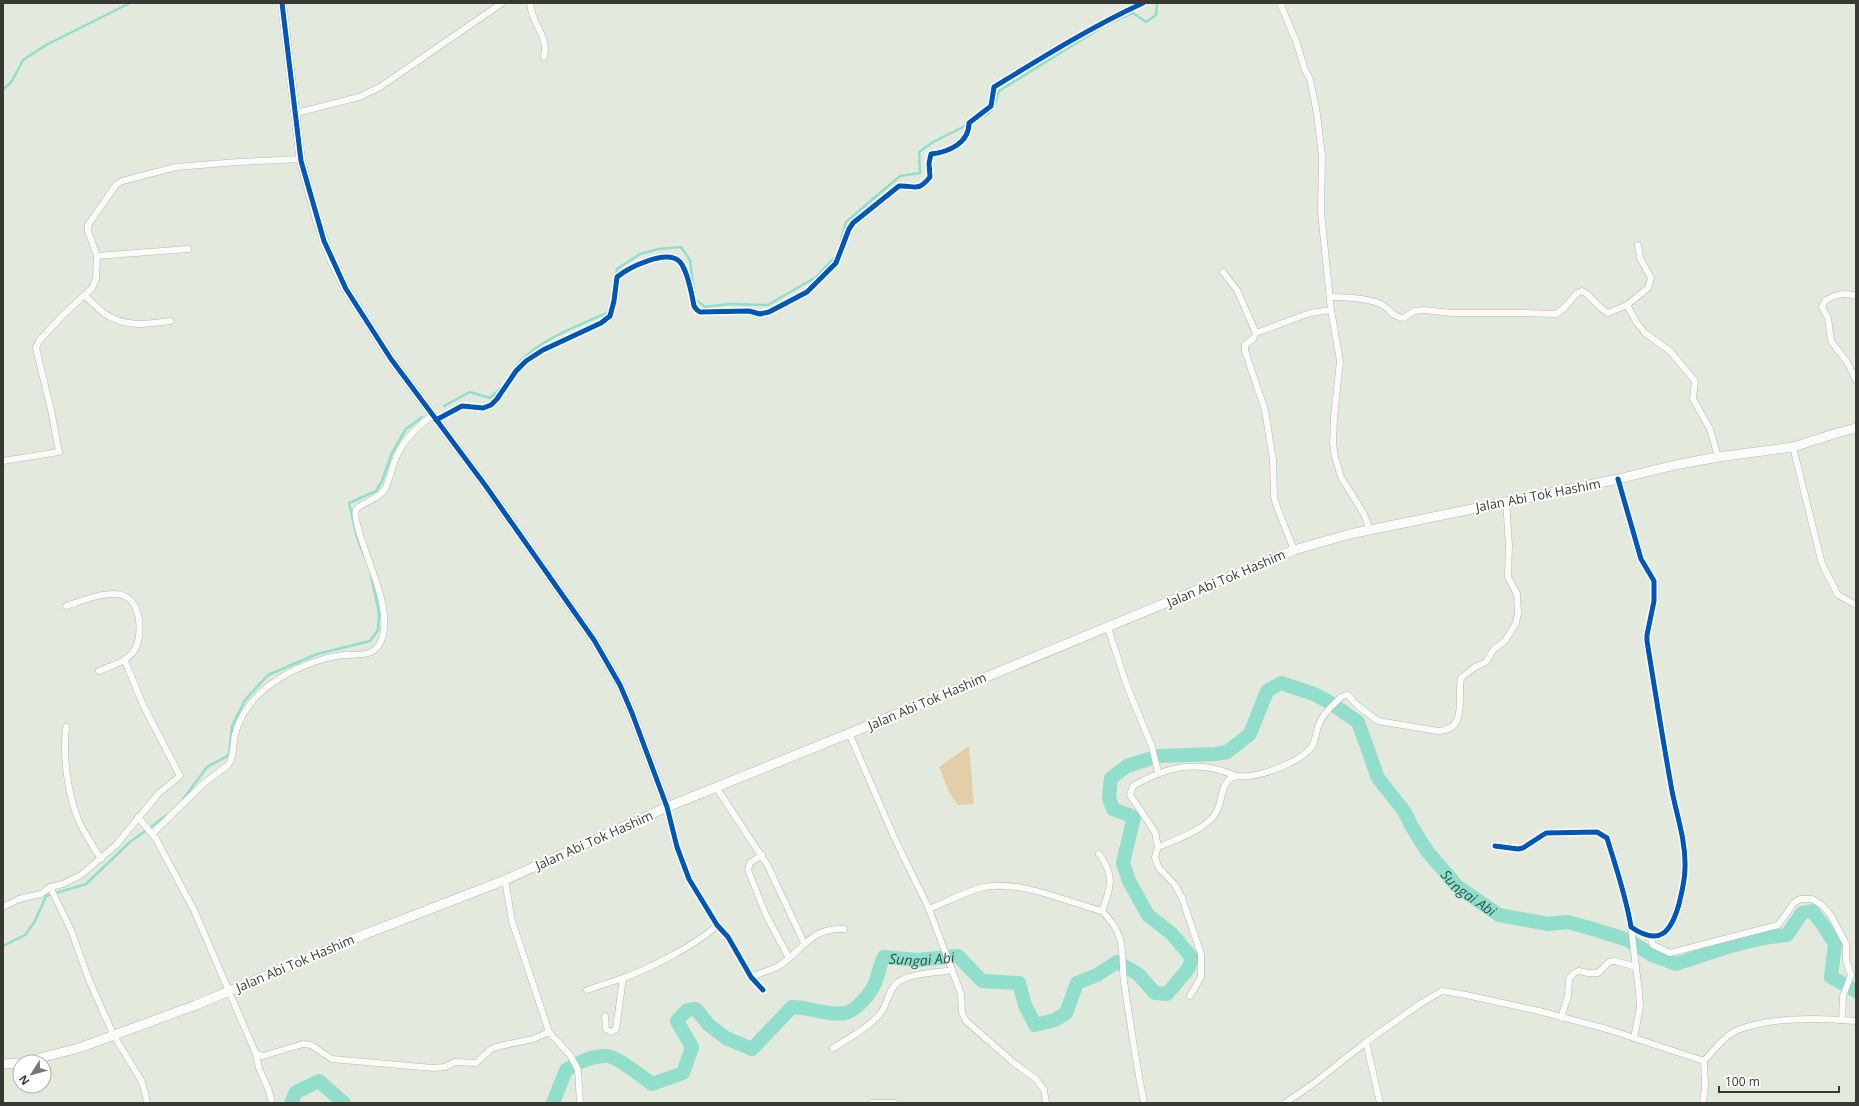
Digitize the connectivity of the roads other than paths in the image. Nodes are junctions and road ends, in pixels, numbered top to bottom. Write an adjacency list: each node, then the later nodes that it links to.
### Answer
1 (282, 3): 7 (street)
2 (502, 3): 7 (street)
3 (530, 3): 6 (street)
4 (1143, 3): 21 (street)
5 (1280, 3): 15 (street)
6 (544, 57)
7 (296, 113): 8 (street)
8 (301, 159): 11 (street); 21 (street)
9 (1638, 245): 16 (street)
10 (188, 249): 11 (street)
11 (97, 256): 13 (street)
12 (1223, 272): 19 (street)
13 (85, 296): 18 (street); 25 (street)
14 (1856, 296): 20 (street)
15 (1330, 297): 16 (street); 17 (street)
16 (1627, 305): 24 (street)
17 (1331, 310): 19 (street); 28 (street)
18 (171, 321)
19 (1256, 333): 29 (street)
20 (1856, 380)
21 (435, 417): 40 (street); 42 (street)
22 (1856, 428): 23 (main road, Jalan Abi Tok Hashim)
23 (1793, 448): 24 (main road, Jalan Abi Tok Hashim); 30 (street)
24 (1718, 457): 26 (main road, Jalan Abi Tok Hashim)
25 (3, 461)
26 (1618, 479): 27 (main road, Jalan Abi Tok Hashim); 56 (street)
27 (1506, 501): 28 (main road, Jalan Abi Tok Hashim); 38 (street)
28 (1370, 530): 29 (main road, Jalan Abi Tok Hashim)
29 (1294, 550): 32 (main road, Jalan Abi Tok Hashim)
30 (1856, 605)
31 (66, 606): 33 (street)
32 (1108, 628): 36 (main road, Jalan Abi Tok Hashim); 37 (street)
33 (125, 660): 34 (street); 41 (street)
34 (99, 671)
35 (66, 727): 47 (street)
36 (849, 733): 39 (main road, Jalan Abi Tok Hashim); 51 (street)
37 (1158, 772): 38 (street); 44 (street)
38 (1236, 777): 44 (street)
39 (716, 787): 40 (main road, Jalan Abi Tok Hashim); 46 (street)
40 (667, 807): 48 (main road, Jalan Abi Tok Hashim); 53 (street)
41 (140, 818): 42 (street); 47 (street)
42 (151, 832): 65 (street)
43 (1495, 846): 54 (street)
44 (1158, 847): 66 (street)
45 (1099, 854): 52 (street)
46 (762, 855): 57 (street); 58 (street)
47 (101, 859): 49 (street)
48 (505, 880): 65 (main road, Jalan Abi Tok Hashim); 71 (street)
49 (51, 889): 50 (street); 72 (street)
50 (3, 906)
51 (929, 909): 52 (street); 60 (street)
52 (1102, 911): 85 (street)
53 (717, 925): 61 (street); 62 (street)
54 (1630, 927): 56 (street); 59 (street)
55 (844, 929): 57 (street)
56 (1650, 936): 69 (street)
57 (804, 943): 58 (street)
58 (789, 958): 61 (street)
59 (1636, 967): 68 (street); 73 (street)
60 (952, 970): 75 (street); 84 (street)
61 (751, 977): 64 (street)
62 (623, 978): 63 (street); 67 (street)
63 (587, 990)
64 (763, 990)
65 (228, 991): 72 (main road, Jalan Abi Tok Hashim); 76 (street)
66 (1190, 996)
67 (605, 1016)
68 (1561, 1018): 73 (street); 74 (street)
69 (1842, 1020): 70 (street); 78 (street)
70 (1856, 1021)
71 (549, 1032): 76 (street); 81 (street)
72 (114, 1036): 77 (main road, Jalan Abi Tok Hashim); 79 (street)
73 (1634, 1038): 78 (street)
74 (1366, 1042): 86 (street); 87 (street)
75 (833, 1048)
76 (256, 1054): 80 (street)
77 (52, 1055)
78 (1704, 1061): 88 (street)
79 (147, 1103)
80 (272, 1103)
81 (580, 1103)
82 (872, 1103): 83 (street)
83 (895, 1103)
84 (1046, 1103)
85 (1144, 1103)
86 (1285, 1103)
87 (1380, 1103)
88 (1703, 1103)

